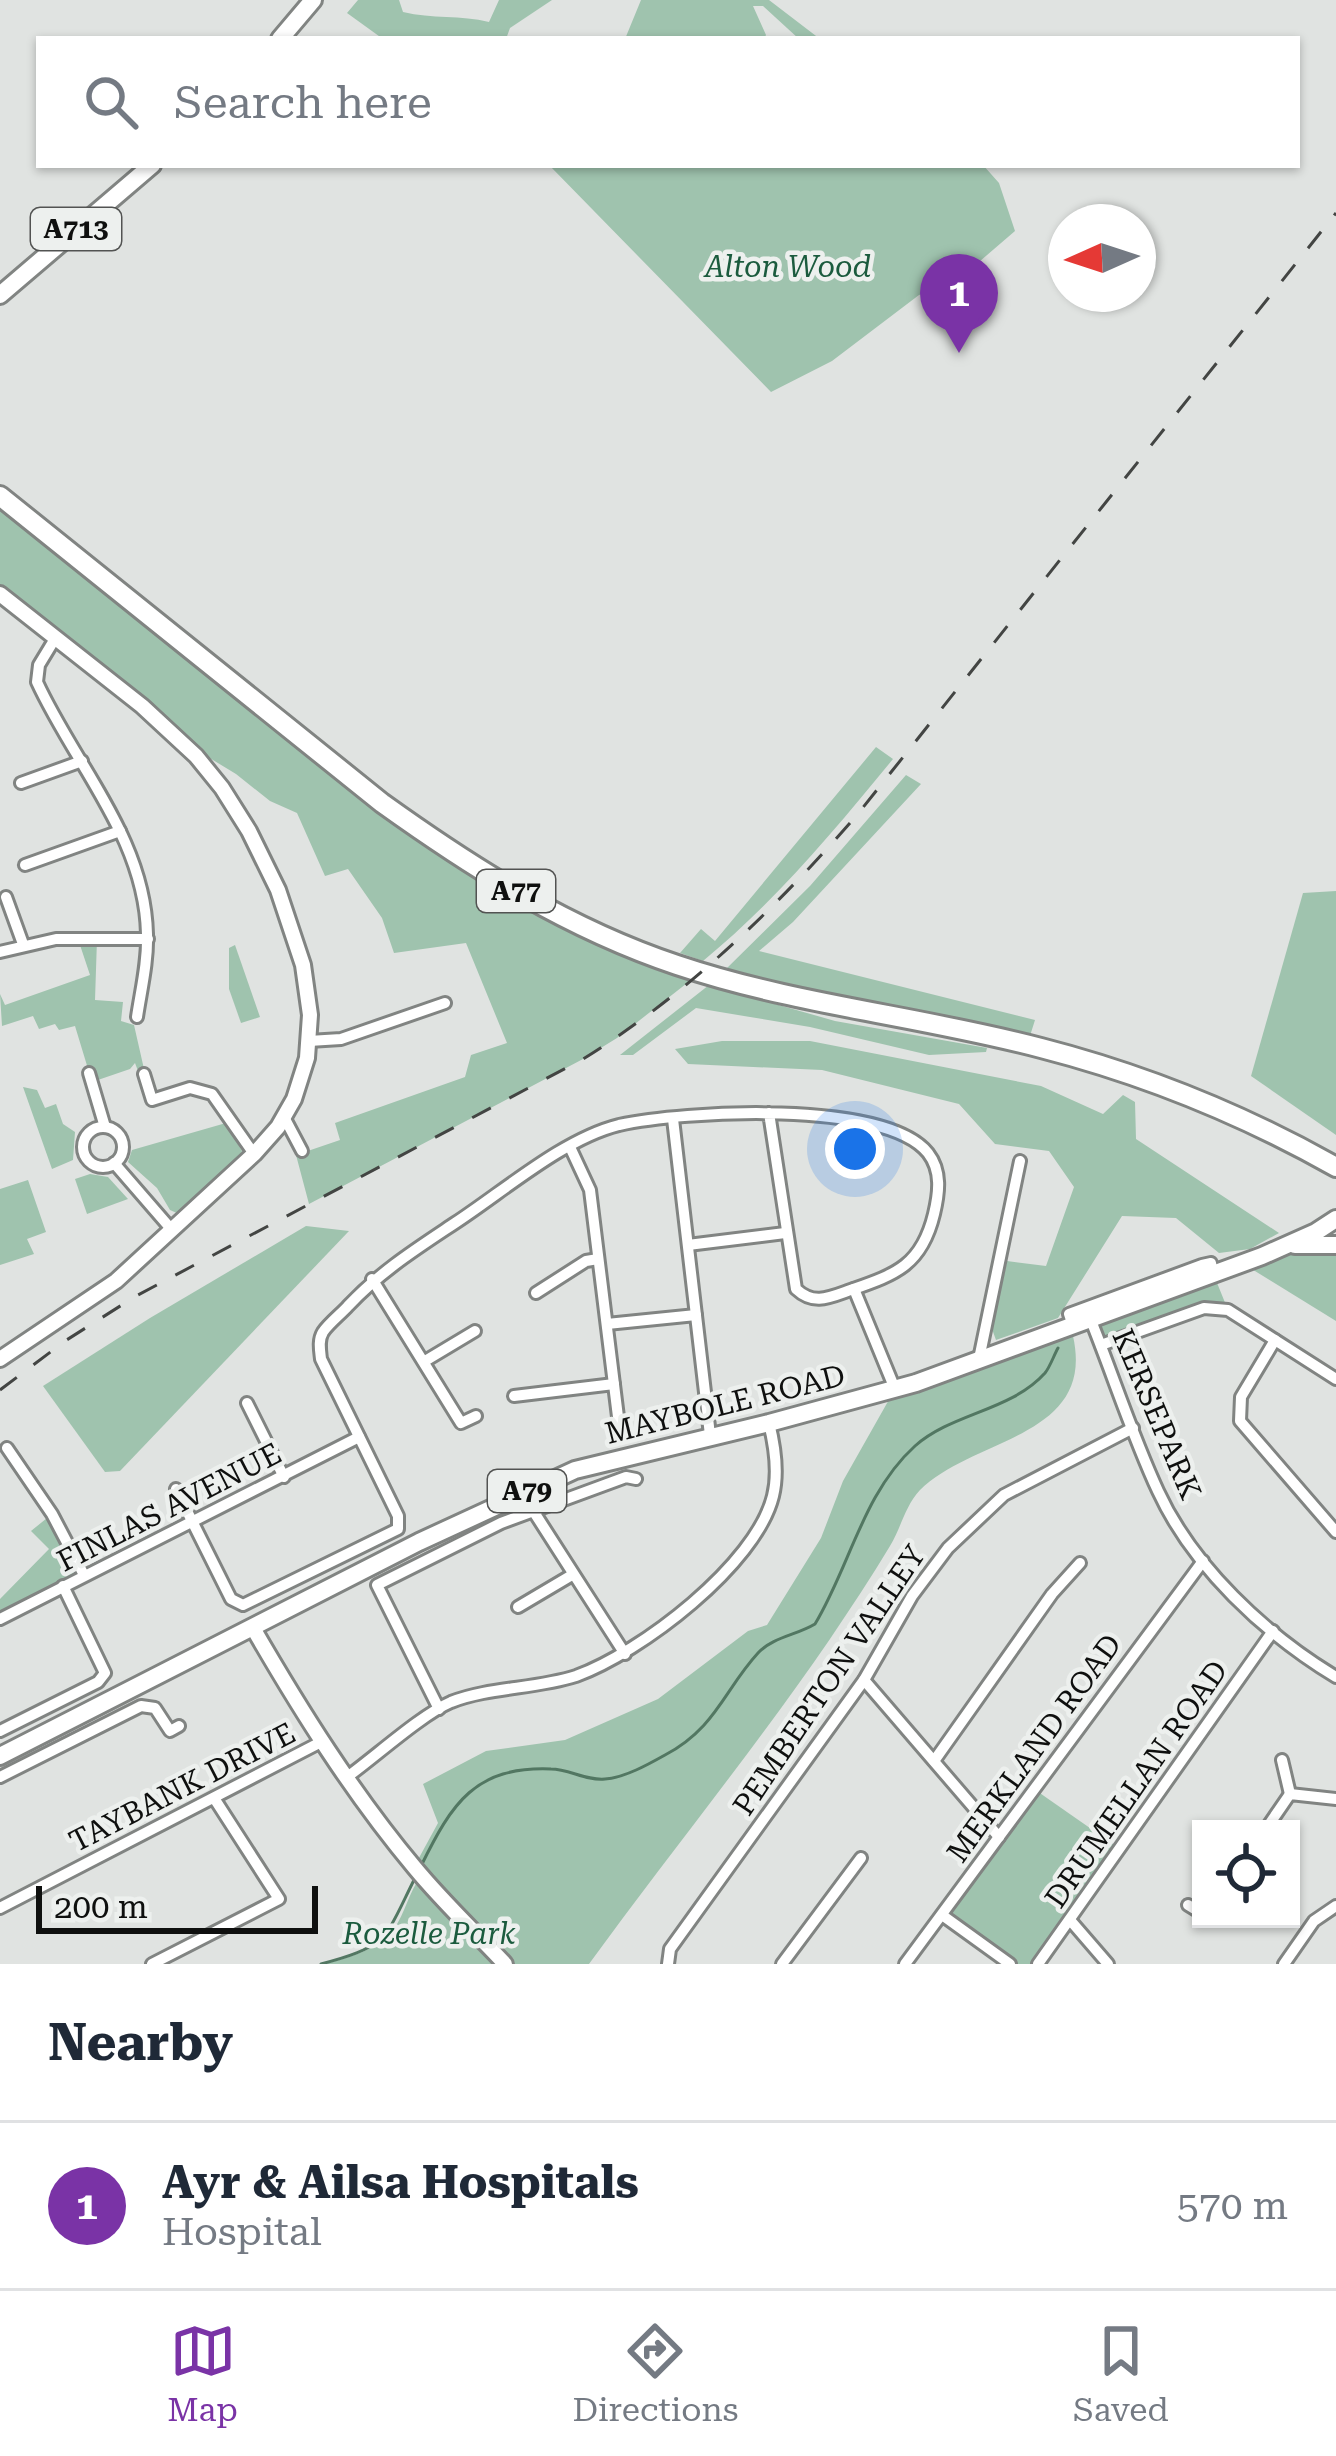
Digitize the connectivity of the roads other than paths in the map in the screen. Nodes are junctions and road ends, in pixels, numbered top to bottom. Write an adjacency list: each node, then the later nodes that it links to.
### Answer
1 (313, 0): 2 (main road)
2 (283, 36)
3 (148, 168): 4 (main road, A713)
4 (0, 295)
5 (0, 496): 30 (highway, A77)
6 (0, 594): 7 (street)
7 (56, 637): 8 (street); 18 (street)
8 (82, 761): 9 (street); 10 (street)
9 (21, 783)
10 (120, 831): 11 (street); 13 (street)
11 (25, 865)
12 (6, 897): 14 (street)
13 (148, 939): 14 (street); 17 (street)
14 (23, 944): 15 (street)
15 (0, 952)
16 (445, 1003): 18 (street)
17 (136, 1017)
18 (309, 1041): 22 (street)
19 (88, 1073): 24 (street)
20 (144, 1074): 27 (street)
21 (770, 1113): 23 (street); 33 (street); 40 (street)
22 (284, 1117): 26 (street); 27 (street)
23 (673, 1119): 25 (street); 34 (street)
24 (105, 1127): 29 (street); 29 (street)
25 (570, 1147): 37 (street); 39 (street)
26 (302, 1151)
27 (254, 1154): 32 (street)
28 (1020, 1160): 50 (street)
29 (114, 1163): 32 (street)
30 (1336, 1167)
31 (1336, 1219): 35 (main road, MAYBOLE ROAD / A79)
32 (172, 1230): 49 (street)
33 (785, 1233): 34 (street); 40 (street)
34 (688, 1245): 42 (street)
35 (1288, 1245): 36 (main road, MAYBOLE ROAD / A79); 38 (main road, MAYBOLE ROAD / A79)
36 (1336, 1245)
37 (598, 1259): 41 (street); 45 (street)
38 (1214, 1273): 43 (main road, MAYBOLE ROAD / A79); 44 (street)
39 (372, 1279): 51 (street); 62 (street)
40 (854, 1289): 54 (street)
41 (536, 1293)
42 (696, 1315): 45 (street); 61 (street)
43 (1090, 1317): 44 (main road, MAYBOLE ROAD / A79); 48 (street, KERSEPARK)
44 (1072, 1323): 50 (main road, MAYBOLE ROAD / A79)
45 (607, 1324): 53 (street)
46 (475, 1331): 51 (street)
47 (1275, 1340): 48 (street); 52 (street); 69 (street)
48 (1101, 1345): 60 (street, KERSEPARK)
49 (0, 1359)
50 (979, 1359): 54 (main road, MAYBOLE ROAD / A79)
51 (425, 1361): 57 (street)
52 (1336, 1379)
53 (614, 1384): 55 (street); 59 (street)
54 (895, 1389): 58 (main road, MAYBOLE ROAD / A79)
55 (514, 1396)
56 (247, 1403): 64 (street)
57 (476, 1416)
58 (770, 1424): 61 (main road, MAYBOLE ROAD / A79); 79 (street)
59 (619, 1425)
60 (1133, 1428): 70 (street, KERSEPARK); 81 (street, PEMBERTON VALLEY)
61 (710, 1436): 77 (main road, MAYBOLE ROAD / A79)
62 (359, 1437): 64 (street, FINLAS AVENUE); 68 (street)
63 (7, 1448): 72 (street)
64 (284, 1477): 68 (street, FINLAS AVENUE)
65 (636, 1479): 67 (street)
66 (176, 1489): 68 (street)
67 (532, 1509): 73 (street); 82 (street)
68 (191, 1521): 72 (street, FINLAS AVENUE)
69 (1336, 1532)
70 (1203, 1561): 78 (street, KERSEPARK); 95 (street, MERKLAND ROAD)
71 (1080, 1564): 88 (street)
72 (84, 1575): 74 (street, FINLAS AVENUE)
73 (572, 1576): 75 (street); 79 (street)
74 (63, 1586): 76 (street, FINLAS AVENUE); 84 (street)
75 (518, 1607)
76 (0, 1619)
77 (253, 1628): 85 (street); 86 (main road, MAYBOLE ROAD / A79)
78 (1273, 1631): 80 (street, KERSEPARK); 102 (street, DRUMELLAN ROAD)
79 (625, 1654): 82 (street)
80 (1336, 1677)
81 (864, 1680): 88 (street); 105 (street, PEMBERTON VALLEY)
82 (440, 1708): 90 (street)
83 (179, 1726): 89 (street)
84 (0, 1731)
85 (322, 1741): 90 (street); 92 (street, TAYBANK DRIVE)
86 (0, 1756)
87 (1282, 1760): 91 (street)
88 (934, 1761): 95 (street)
89 (0, 1777)
90 (347, 1778): 104 (street)
91 (1290, 1794): 93 (street); 94 (street)
92 (214, 1798): 100 (street, TAYBANK DRIVE); 103 (street)
93 (1336, 1798)
94 (1272, 1820)
95 (999, 1837): 101 (street, MERKLAND ROAD)
96 (861, 1858): 106 (street)
97 (1188, 1905): 99 (street)
98 (1336, 1906): 111 (street)
99 (1192, 1907)
100 (0, 1908)
101 (941, 1915): 107 (street, MERKLAND ROAD); 108 (street)
102 (1070, 1920): 109 (street, DRUMELLAN ROAD); 110 (street)
103 (152, 1964)
104 (505, 1964)
105 (668, 1964)
106 (782, 1964)
107 (905, 1964)
108 (1010, 1964)
109 (1038, 1964)
110 (1108, 1964)
111 (1284, 1964)

